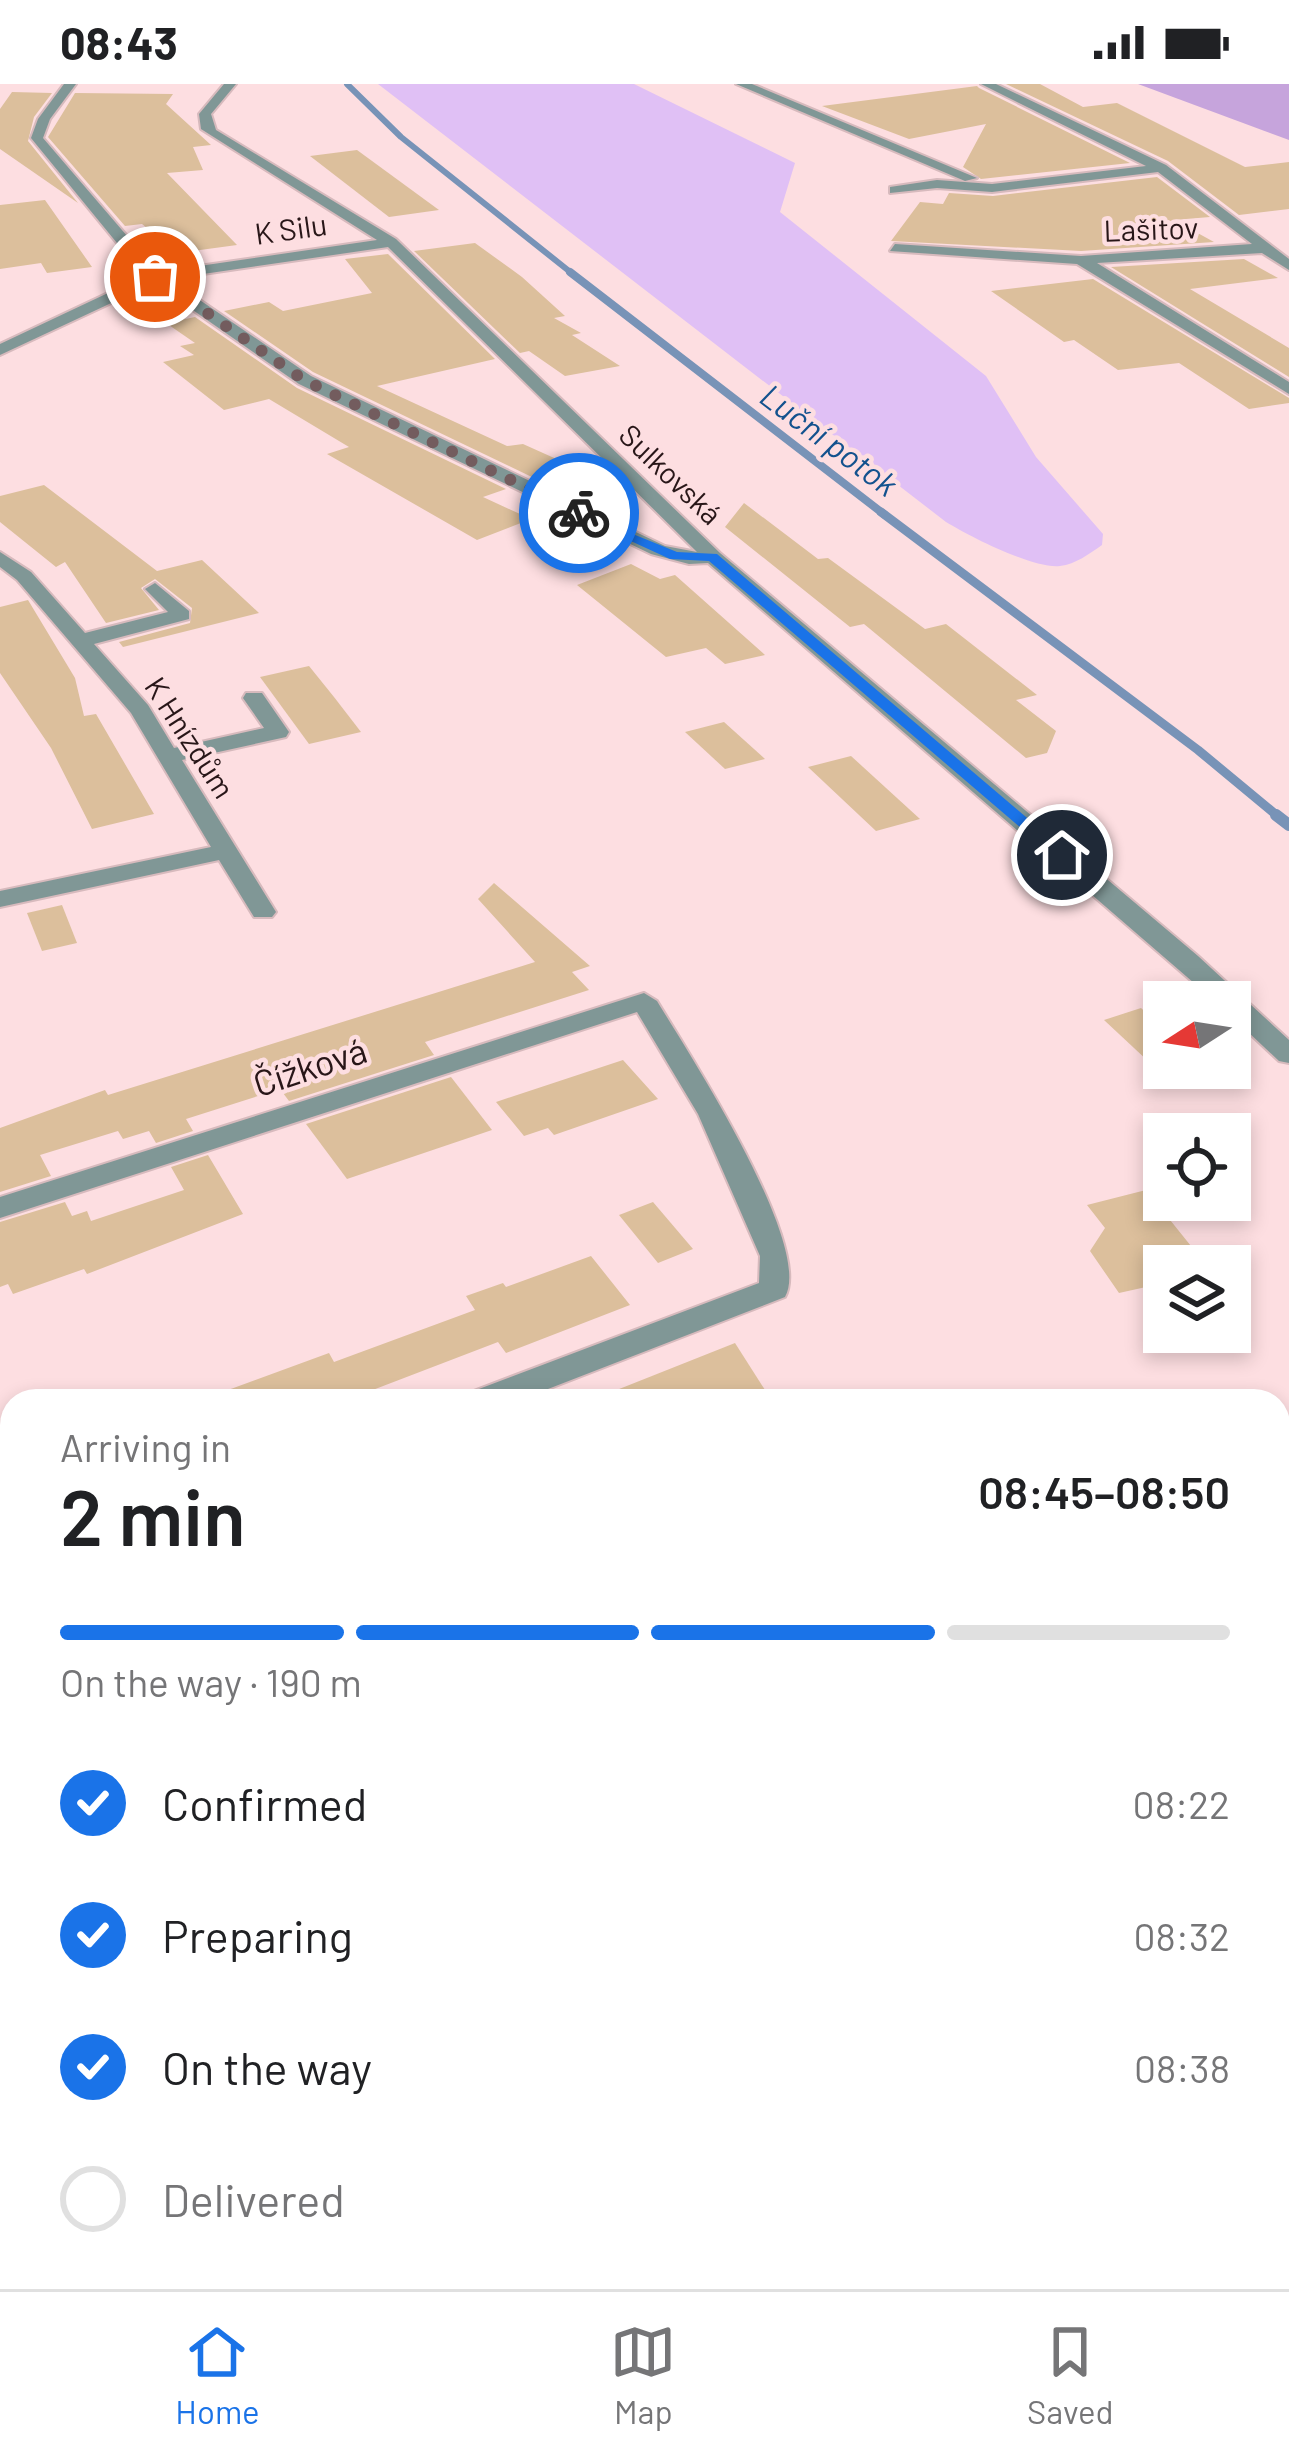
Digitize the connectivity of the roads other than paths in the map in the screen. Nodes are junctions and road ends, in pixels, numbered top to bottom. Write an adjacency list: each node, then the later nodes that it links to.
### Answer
1 (70, 84): 13 (street)
2 (230, 84): 8 (street, Sulkovská)
3 (742, 84): 6 (street)
4 (988, 84): 5 (street, Lašitov)
5 (1161, 168): 6 (street, Lašitov); 10 (street, Lašitov)
6 (986, 187): 7 (street, Lašitov)
7 (895, 190)
8 (391, 242): 13 (street, K Silu); 16 (street, Sulkovská)
9 (895, 248): 11 (street)
10 (1265, 248): 11 (street, Lašitov); 12 (street)
11 (1081, 260): 15 (street, Lašitov)
12 (1289, 266)
13 (155, 277): 14 (street, K Silu); 16 (street)
14 (0, 350)
15 (1289, 389)
16 (713, 557): 25 (street, Sulkovská)
17 (0, 558): 19 (street, K Hnízdům)
18 (155, 589): 19 (street)
19 (80, 641): 21 (street, K Hnízdům)
20 (254, 698): 21 (street)
21 (169, 756): 22 (street, K Hnízdům)
22 (227, 851): 23 (street); 24 (street, K Hnízdům)
23 (0, 899)
24 (263, 912)
25 (1289, 1055)
26 (0, 1208): 27 (street, Čížková)
27 (514, 1389)

